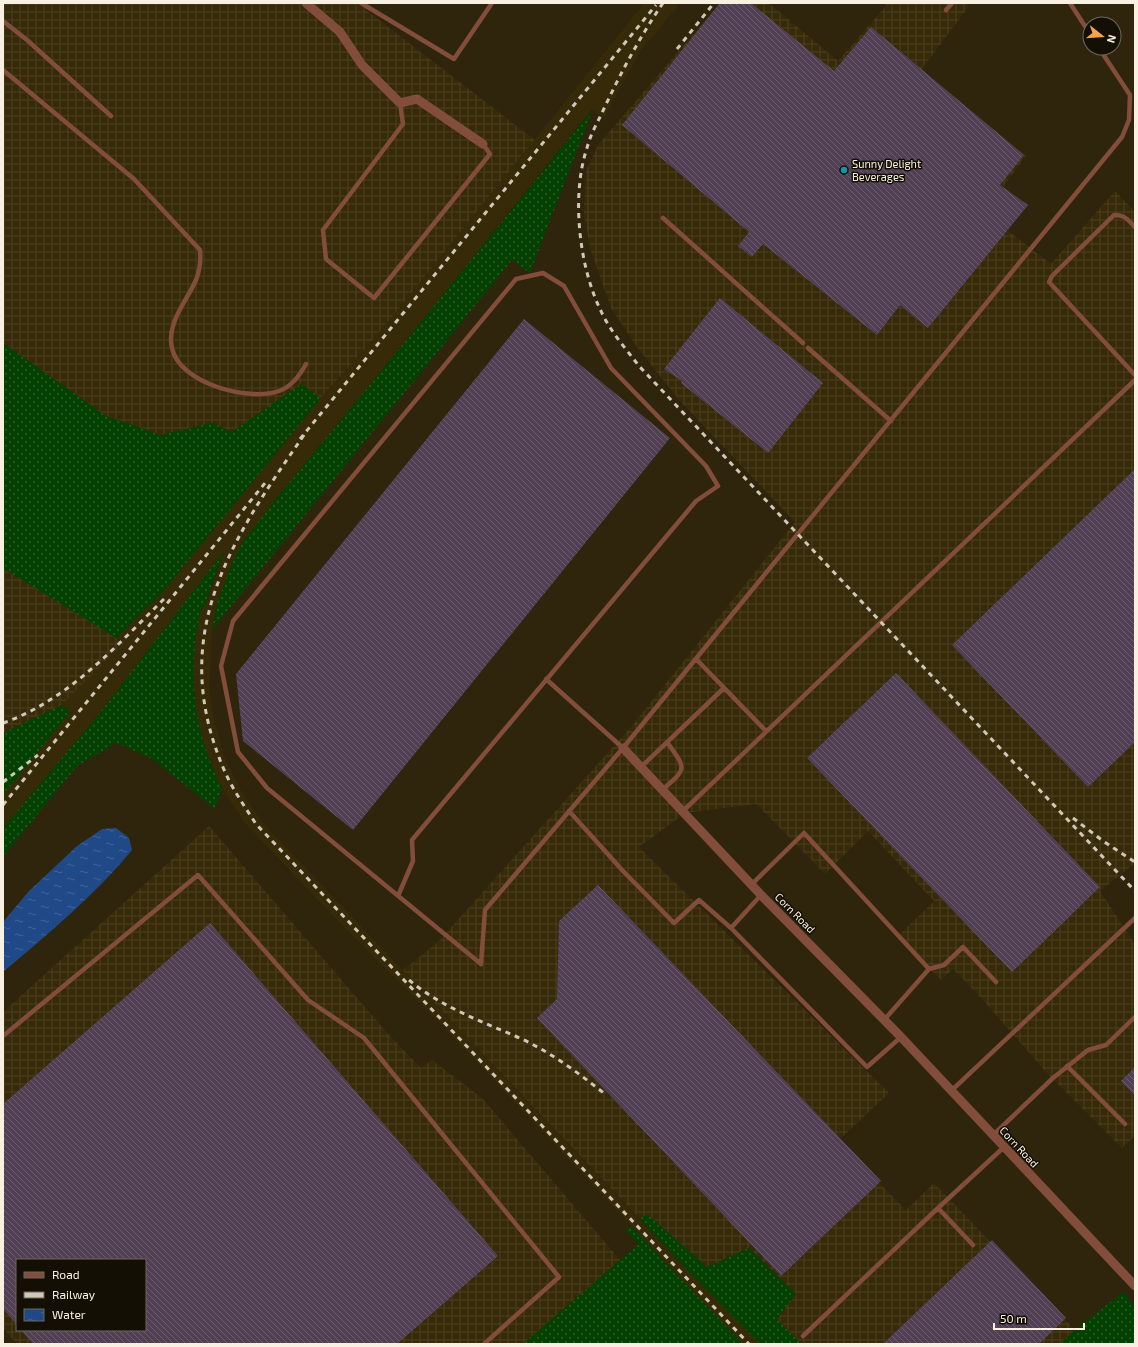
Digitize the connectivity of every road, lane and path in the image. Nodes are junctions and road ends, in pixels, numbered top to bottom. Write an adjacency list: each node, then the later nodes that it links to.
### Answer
1 (306, 3): 11 (street)
2 (362, 3): 3 (lane)
3 (492, 3)
4 (952, 3): 6 (lane)
5 (1070, 3): 8 (lane)
6 (946, 10)
7 (3, 21): 12 (lane)
8 (1082, 22)
9 (1104, 56): 21 (lane)
10 (3, 70): 18 (lane)
11 (400, 103): 13 (street); 13 (lane)
12 (111, 116)
13 (483, 144)
14 (663, 218): 16 (lane)
15 (1135, 227): 19 (lane)
16 (803, 343)
17 (808, 348): 21 (lane)
18 (306, 364)
19 (1135, 375)
20 (1135, 380): 25 (lane)
21 (891, 421): 22 (lane)
22 (696, 659): 24 (lane); 27 (lane)
23 (546, 679): 27 (lane); 33 (lane); 33 (lane)
24 (724, 688): 25 (lane); 26 (lane)
25 (766, 731): 31 (lane)
26 (667, 742): 28 (lane); 29 (lane)
27 (623, 748): 28 (street, Corn Road); 30 (lane)
28 (641, 767): 29 (street, Corn Road)
29 (662, 790): 31 (street, Corn Road)
30 (569, 811): 33 (lane); 36 (lane)
31 (683, 812): 32 (street, Corn Road)
32 (751, 885): 34 (street, Corn Road); 37 (lane)
33 (398, 896)
34 (761, 896): 36 (lane); 40 (street, Corn Road)
35 (1135, 918): 44 (lane)
36 (731, 928): 42 (lane)
37 (930, 969): 38 (lane); 40 (lane)
38 (996, 982)
39 (1135, 1017): 43 (lane)
40 (884, 1020): 42 (street, Corn Road)
41 (3, 1036): 52 (lane)
42 (901, 1038): 44 (street, Corn Road)
43 (1067, 1066): 45 (lane); 46 (lane)
44 (951, 1091): 46 (street, Corn Road)
45 (1125, 1124)
46 (992, 1136): 47 (street, Corn Road)
47 (1003, 1148): 48 (lane); 50 (street, Corn Road)
48 (938, 1208): 49 (lane); 51 (lane)
49 (973, 1245)
50 (1135, 1286)
51 (803, 1336)
52 (484, 1344)

